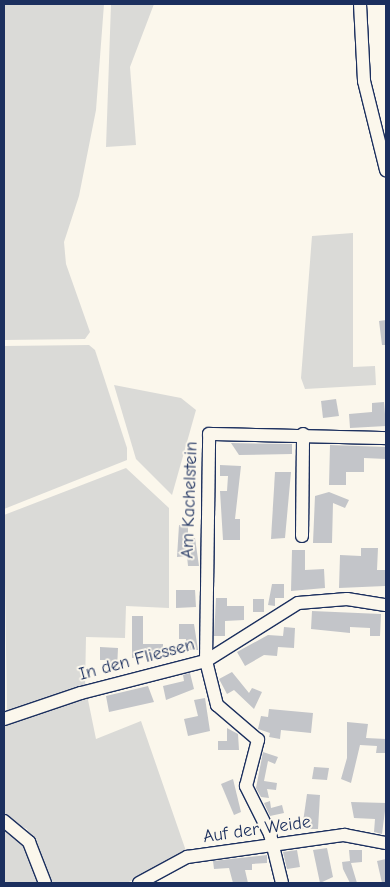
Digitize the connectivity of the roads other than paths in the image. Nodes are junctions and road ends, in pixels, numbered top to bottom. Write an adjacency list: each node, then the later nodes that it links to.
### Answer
1 (360, 4): 2 (street)
2 (386, 170)
3 (304, 434): 4 (street, Am Kachelstein); 5 (street); 7 (street, Am Kachelstein)
4 (386, 438)
5 (302, 536)
6 (386, 604): 7 (street, In den Fliessen)
7 (206, 661): 8 (street, In den Fliessen); 11 (street)
8 (4, 719)
9 (4, 821): 12 (street)
10 (386, 843): 11 (street, Auf der Weide)
11 (272, 844): 13 (street, Auf der Weide); 14 (street)
12 (45, 883)
13 (139, 883)
14 (282, 883)

